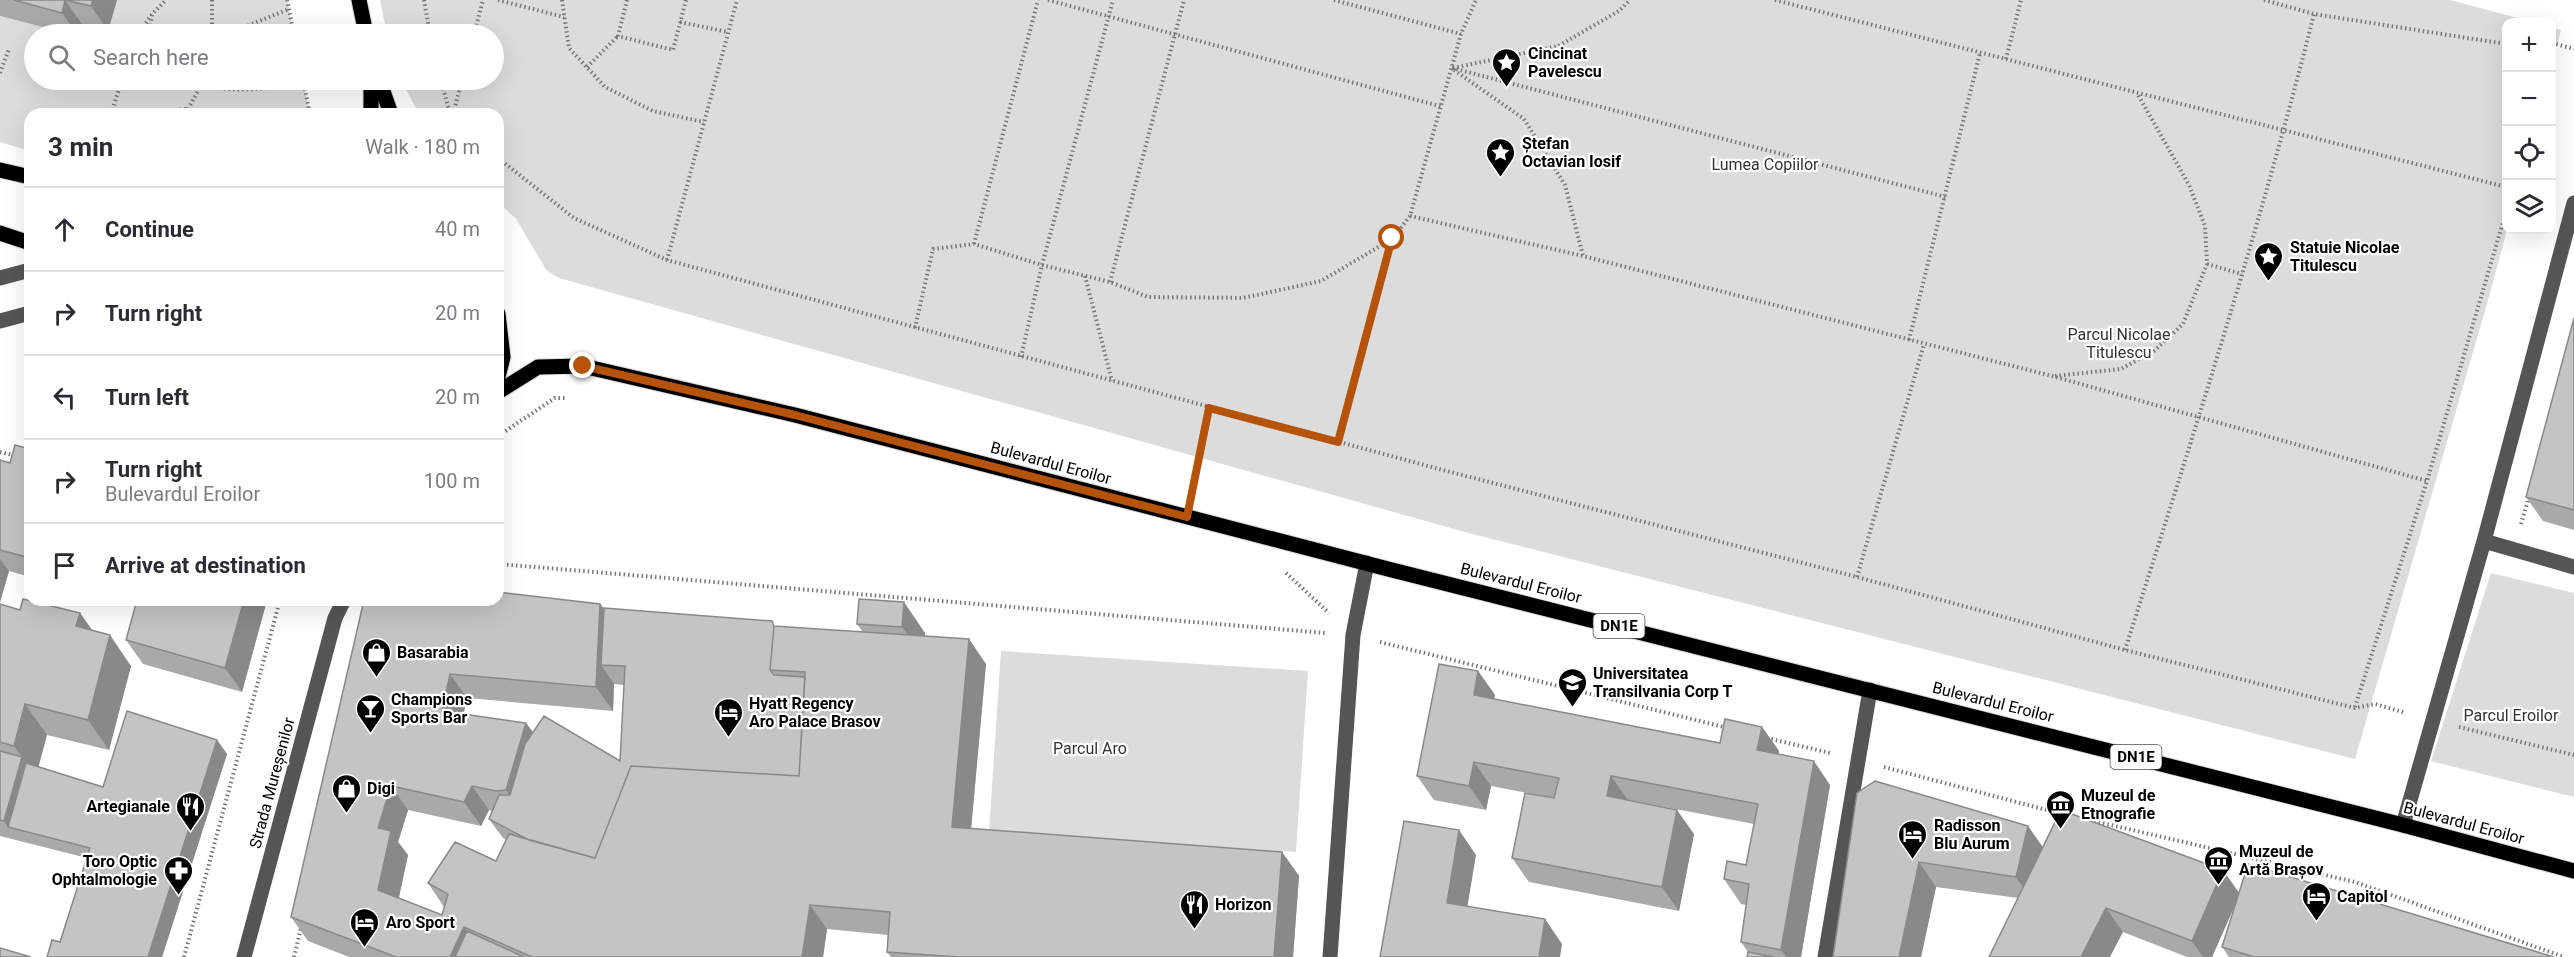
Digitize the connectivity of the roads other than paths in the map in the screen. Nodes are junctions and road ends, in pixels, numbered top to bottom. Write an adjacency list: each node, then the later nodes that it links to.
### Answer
1 (359, 0): 2 (main road)
2 (364, 24)
3 (371, 90): 5 (main road)
4 (383, 90): 6 (main road)
5 (371, 108)
6 (389, 108)
7 (0, 170): 8 (main road)
8 (24, 176)
9 (2574, 203): 18 (street)
10 (0, 233): 11 (main road)
11 (23, 240): 12 (street)
12 (0, 242)
13 (24, 272): 14 (street)
14 (0, 278)
15 (24, 315): 16 (street)
16 (0, 321)
17 (504, 388): 19 (main road, Bulevardul Eroilor / DN1E)
18 (2484, 541): 20 (street); 25 (street)
19 (1367, 563): 24 (main road, Bulevardul Eroilor / DN1E); 28 (street)
20 (2574, 567)
21 (334, 606): 23 (street, Strada Mureșenilor)
22 (341, 606): 23 (street, Strada Mureșenilor)
23 (335, 618): 27 (street, Strada Mureșenilor)
24 (1870, 690): 25 (main road, Bulevardul Eroilor / DN1E); 29 (street)
25 (2403, 825): 26 (main road, Bulevardul Eroilor / DN1E)
26 (2574, 871)
27 (244, 957)
28 (1330, 957)
29 (1825, 957)

